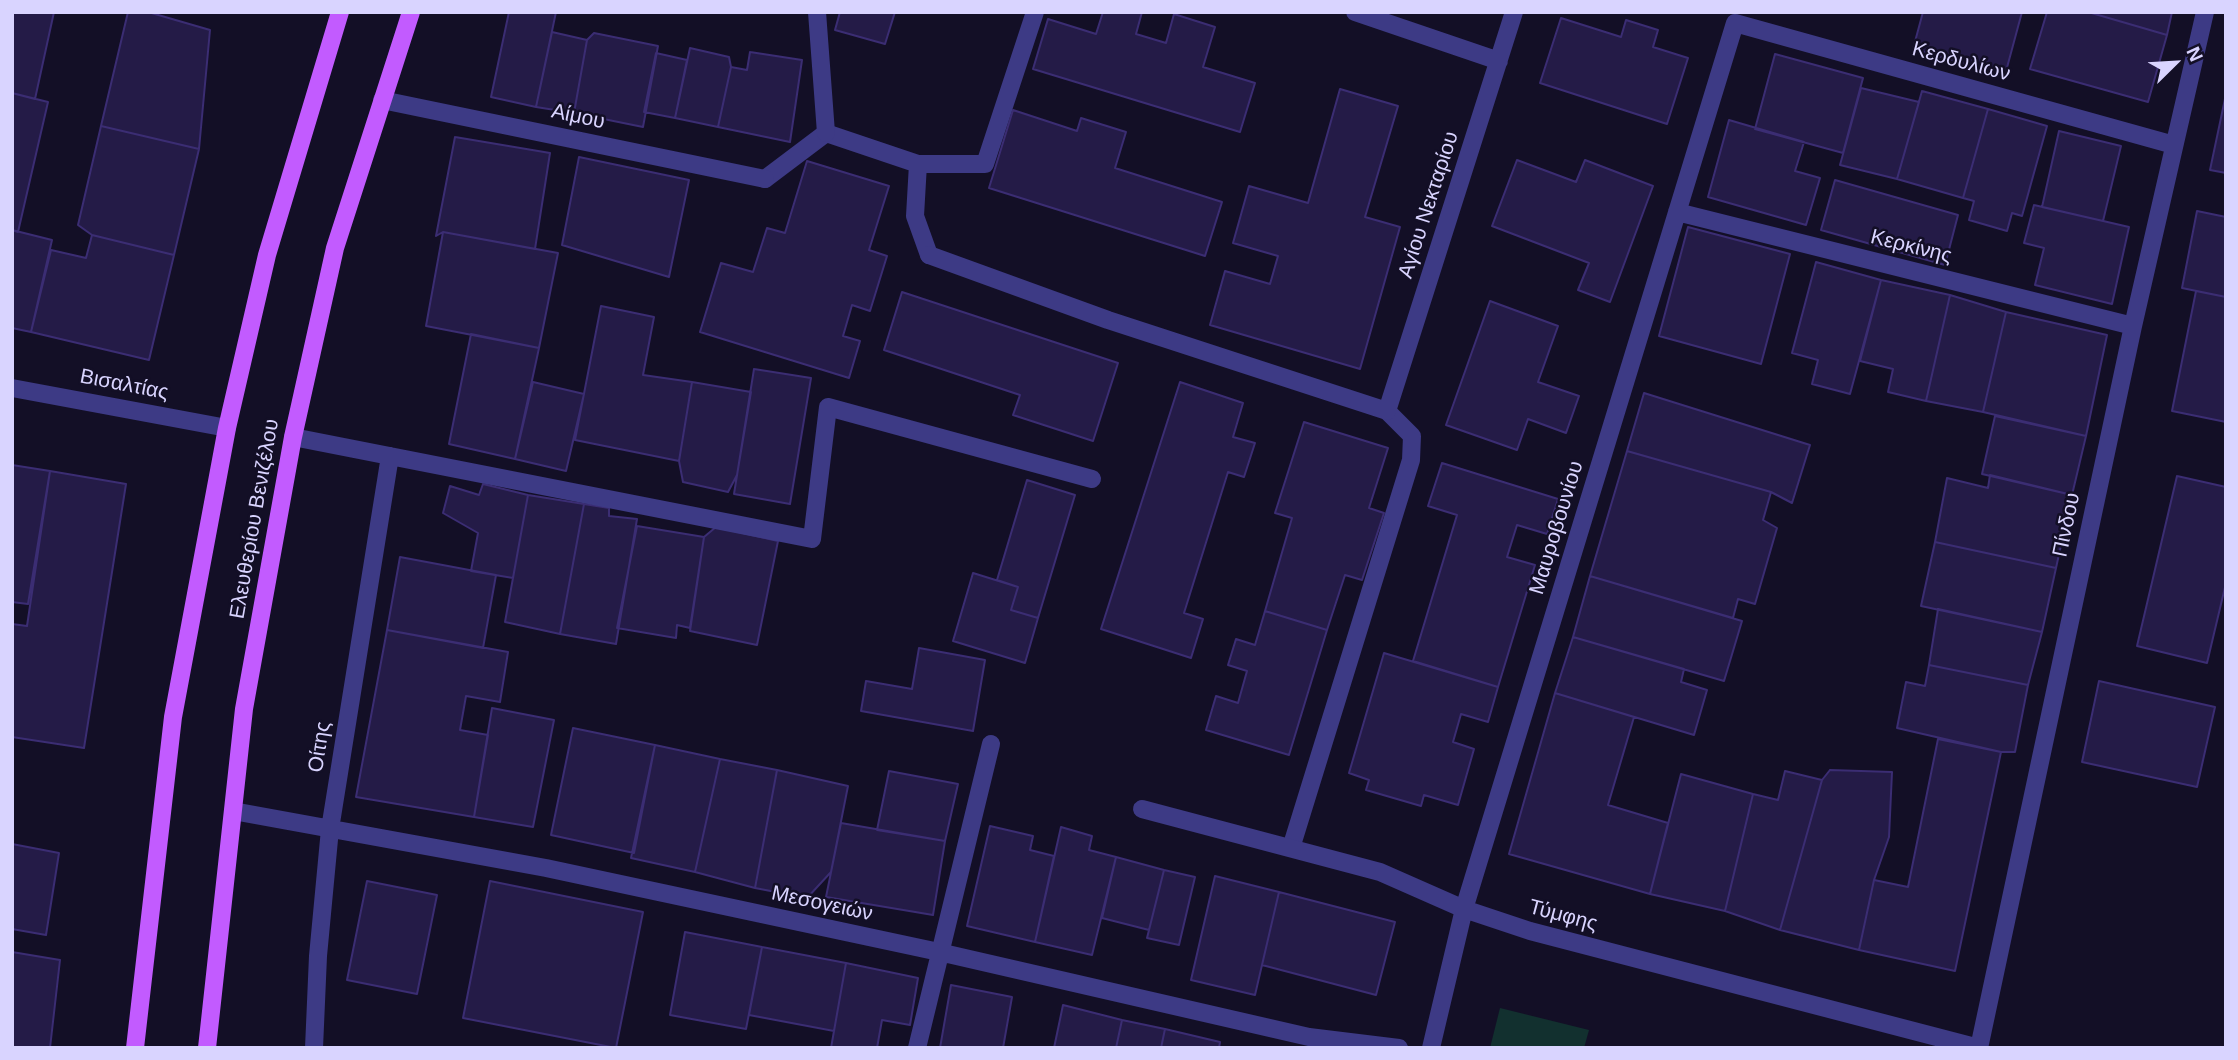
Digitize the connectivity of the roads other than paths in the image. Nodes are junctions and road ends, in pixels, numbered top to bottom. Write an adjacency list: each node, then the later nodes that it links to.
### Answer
1 (340, 12): 18 (main road, Ελευθερίου Βενιζέλου)
2 (411, 12): 10 (main road, Ελευθερίου Βενιζέλου)
3 (817, 12): 11 (street)
4 (1035, 12): 13 (street)
5 (1355, 12): 9 (street)
6 (1514, 12): 9 (street, Αγίου Νεκταρίου)
7 (2205, 12): 12 (street, Πίνδου)
8 (1735, 23): 12 (street, Κερδυλίων); 14 (street, Μαυροβουνίου)
9 (1499, 61): 17 (street, Αγίου Νεκταρίου)
10 (382, 100): 11 (street, Αίμου); 19 (main road, Ελευθερίου Βενιζέλου)
11 (827, 133): 13 (street)
12 (2174, 145): 15 (street, Πίνδου)
13 (918, 164): 17 (street)
14 (1677, 212): 15 (street, Κερκίνης); 27 (street, Μαυροβουνίου)
15 (2133, 326): 35 (street, Πίνδου)
16 (12, 388): 18 (street, Βισαλτίας)
17 (1387, 411): 26 (street)
18 (227, 428): 29 (main road, Ελευθερίου Βενιζέλου)
19 (293, 437): 20 (street); 24 (main road, Ελευθερίου Βενιζέλου)
20 (390, 456): 21 (street); 25 (street, Οίτης)
21 (1092, 479)
22 (991, 744): 28 (street)
23 (1142, 809): 26 (street, Τύμφης)
24 (233, 811): 25 (street, Μεσογειών); 30 (main road, Ελευθερίου Βενιζέλου)
25 (330, 829): 28 (street, Μεσογειών); 31 (street, Οίτης)
26 (1291, 848): 27 (street, Τύμφης)
27 (1464, 909): 34 (street, Μαυροβουνίου); 35 (street, Τύμφης)
28 (939, 952): 32 (street); 33 (street, Μεσογειών)
29 (135, 1048)
30 (207, 1048)
31 (314, 1048)
32 (918, 1048)
33 (1399, 1048)
34 (1431, 1048)
35 (1979, 1048)

